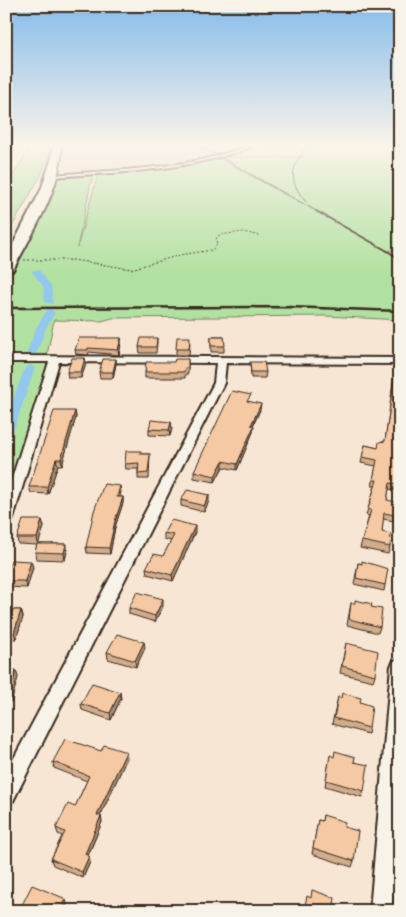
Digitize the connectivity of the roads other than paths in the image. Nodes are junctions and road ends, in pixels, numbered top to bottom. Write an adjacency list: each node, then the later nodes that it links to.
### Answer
1 (46, 189): 2 (main road)
2 (9, 265)
3 (6, 359): 4 (street)
4 (55, 360): 5 (street); 7 (street)
5 (221, 360): 6 (street); 9 (street)
6 (400, 361)
7 (6, 519)
8 (400, 666): 10 (street)
9 (6, 794)
10 (381, 911)

